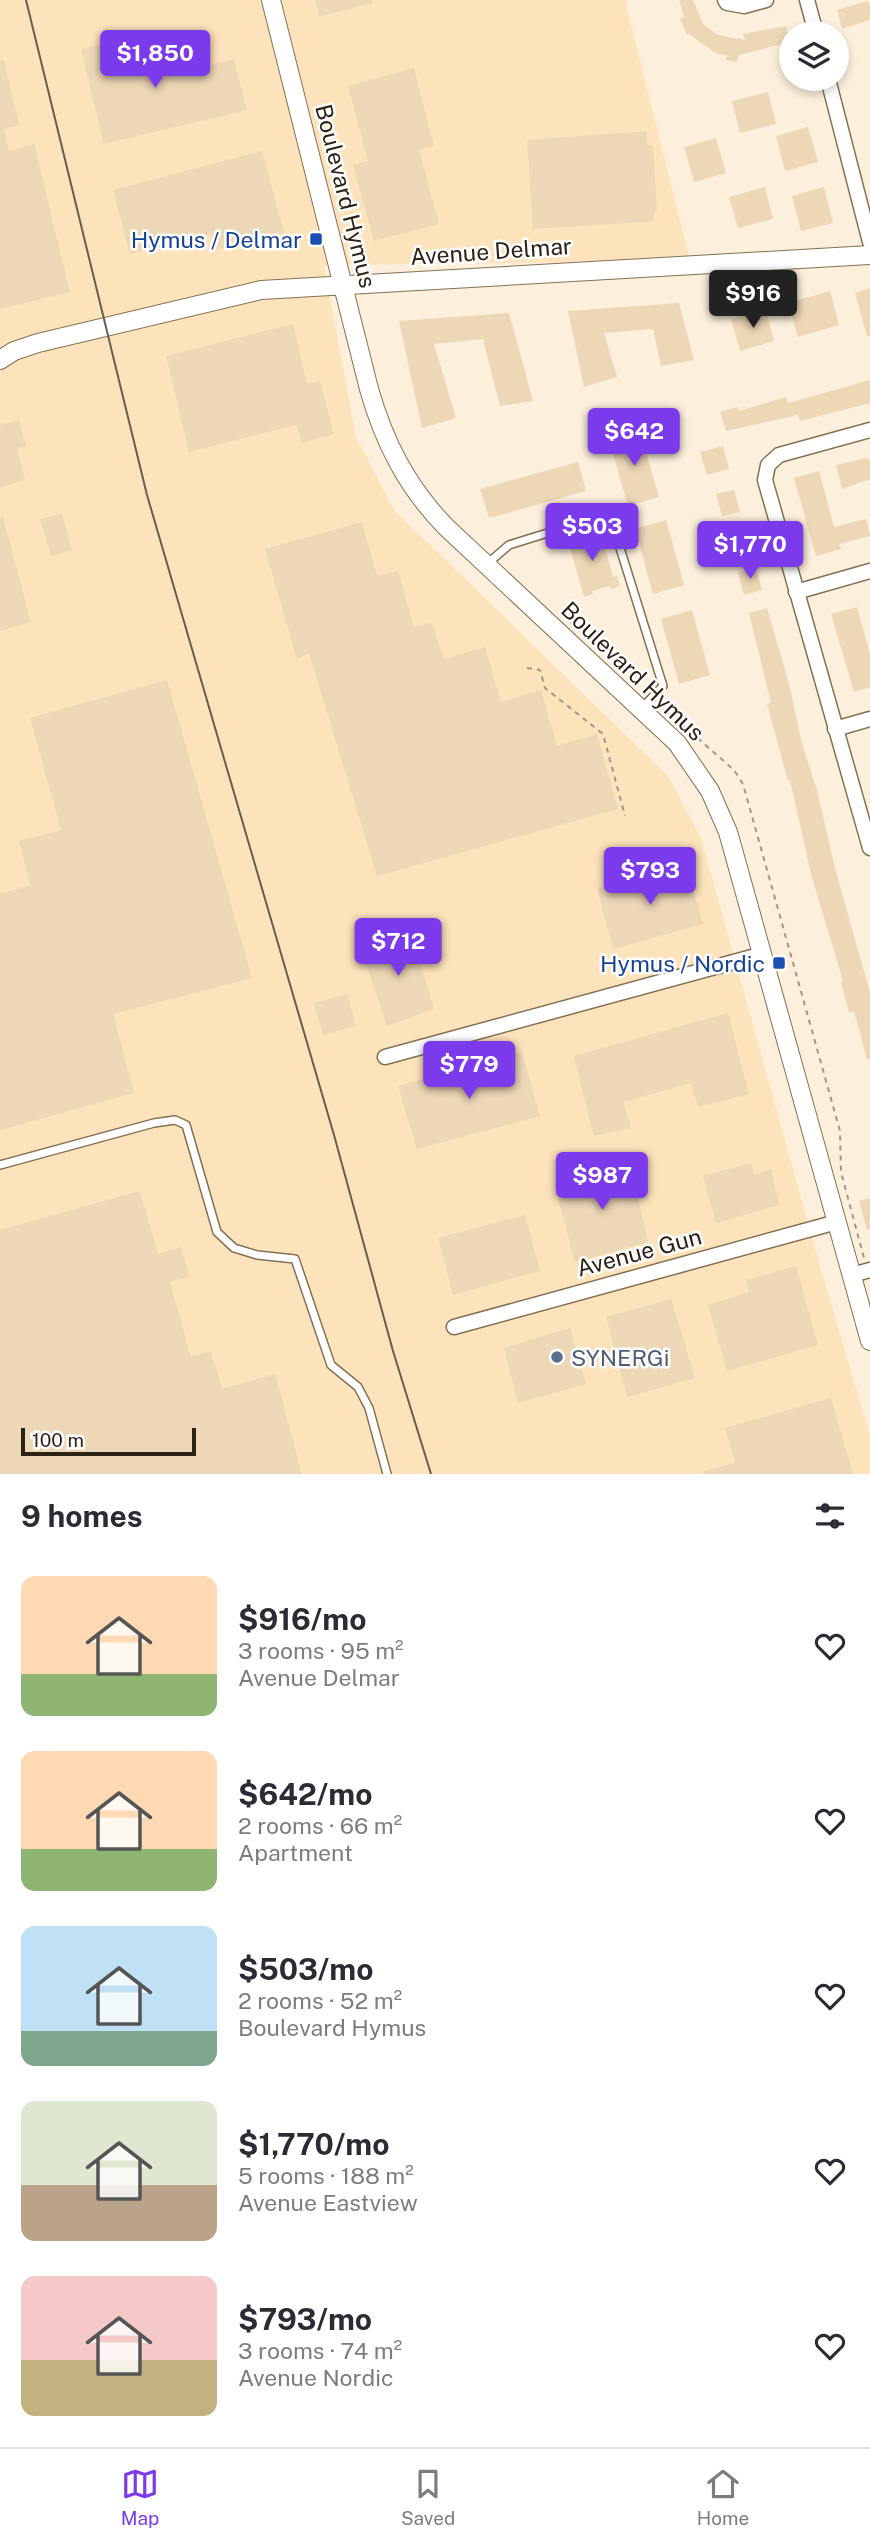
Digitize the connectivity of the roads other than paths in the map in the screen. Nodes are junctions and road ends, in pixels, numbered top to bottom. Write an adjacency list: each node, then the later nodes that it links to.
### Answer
1 (271, 0): 9 (street, Boulevard Hymus)
2 (725, 0): 3 (street)
3 (766, 0)
4 (807, 0): 5 (street)
5 (813, 21)
6 (831, 91): 7 (street)
7 (870, 242)
8 (870, 255): 9 (street, Avenue Delmar)
9 (342, 285): 10 (street, Avenue Delmar); 12 (street, Boulevard Hymus)
10 (0, 360)
11 (870, 430): 14 (street)
12 (486, 565): 15 (street, Boulevard Hymus); 15 (lane)
13 (870, 571): 14 (street)
14 (796, 592): 17 (street)
15 (649, 705): 19 (street, Boulevard Hymus)
16 (870, 719): 17 (street)
17 (835, 729): 18 (street)
18 (870, 848)
19 (763, 954): 20 (street); 22 (street, Boulevard Hymus)
20 (385, 1057)
21 (0, 1165): 27 (lane)
22 (837, 1222): 24 (street, Boulevard Hymus); 25 (street, Avenue Gun)
23 (867, 1263): 24 (street)
24 (852, 1275): 26 (street, Boulevard Hymus)
25 (454, 1327)
26 (870, 1341)
27 (387, 1474)

